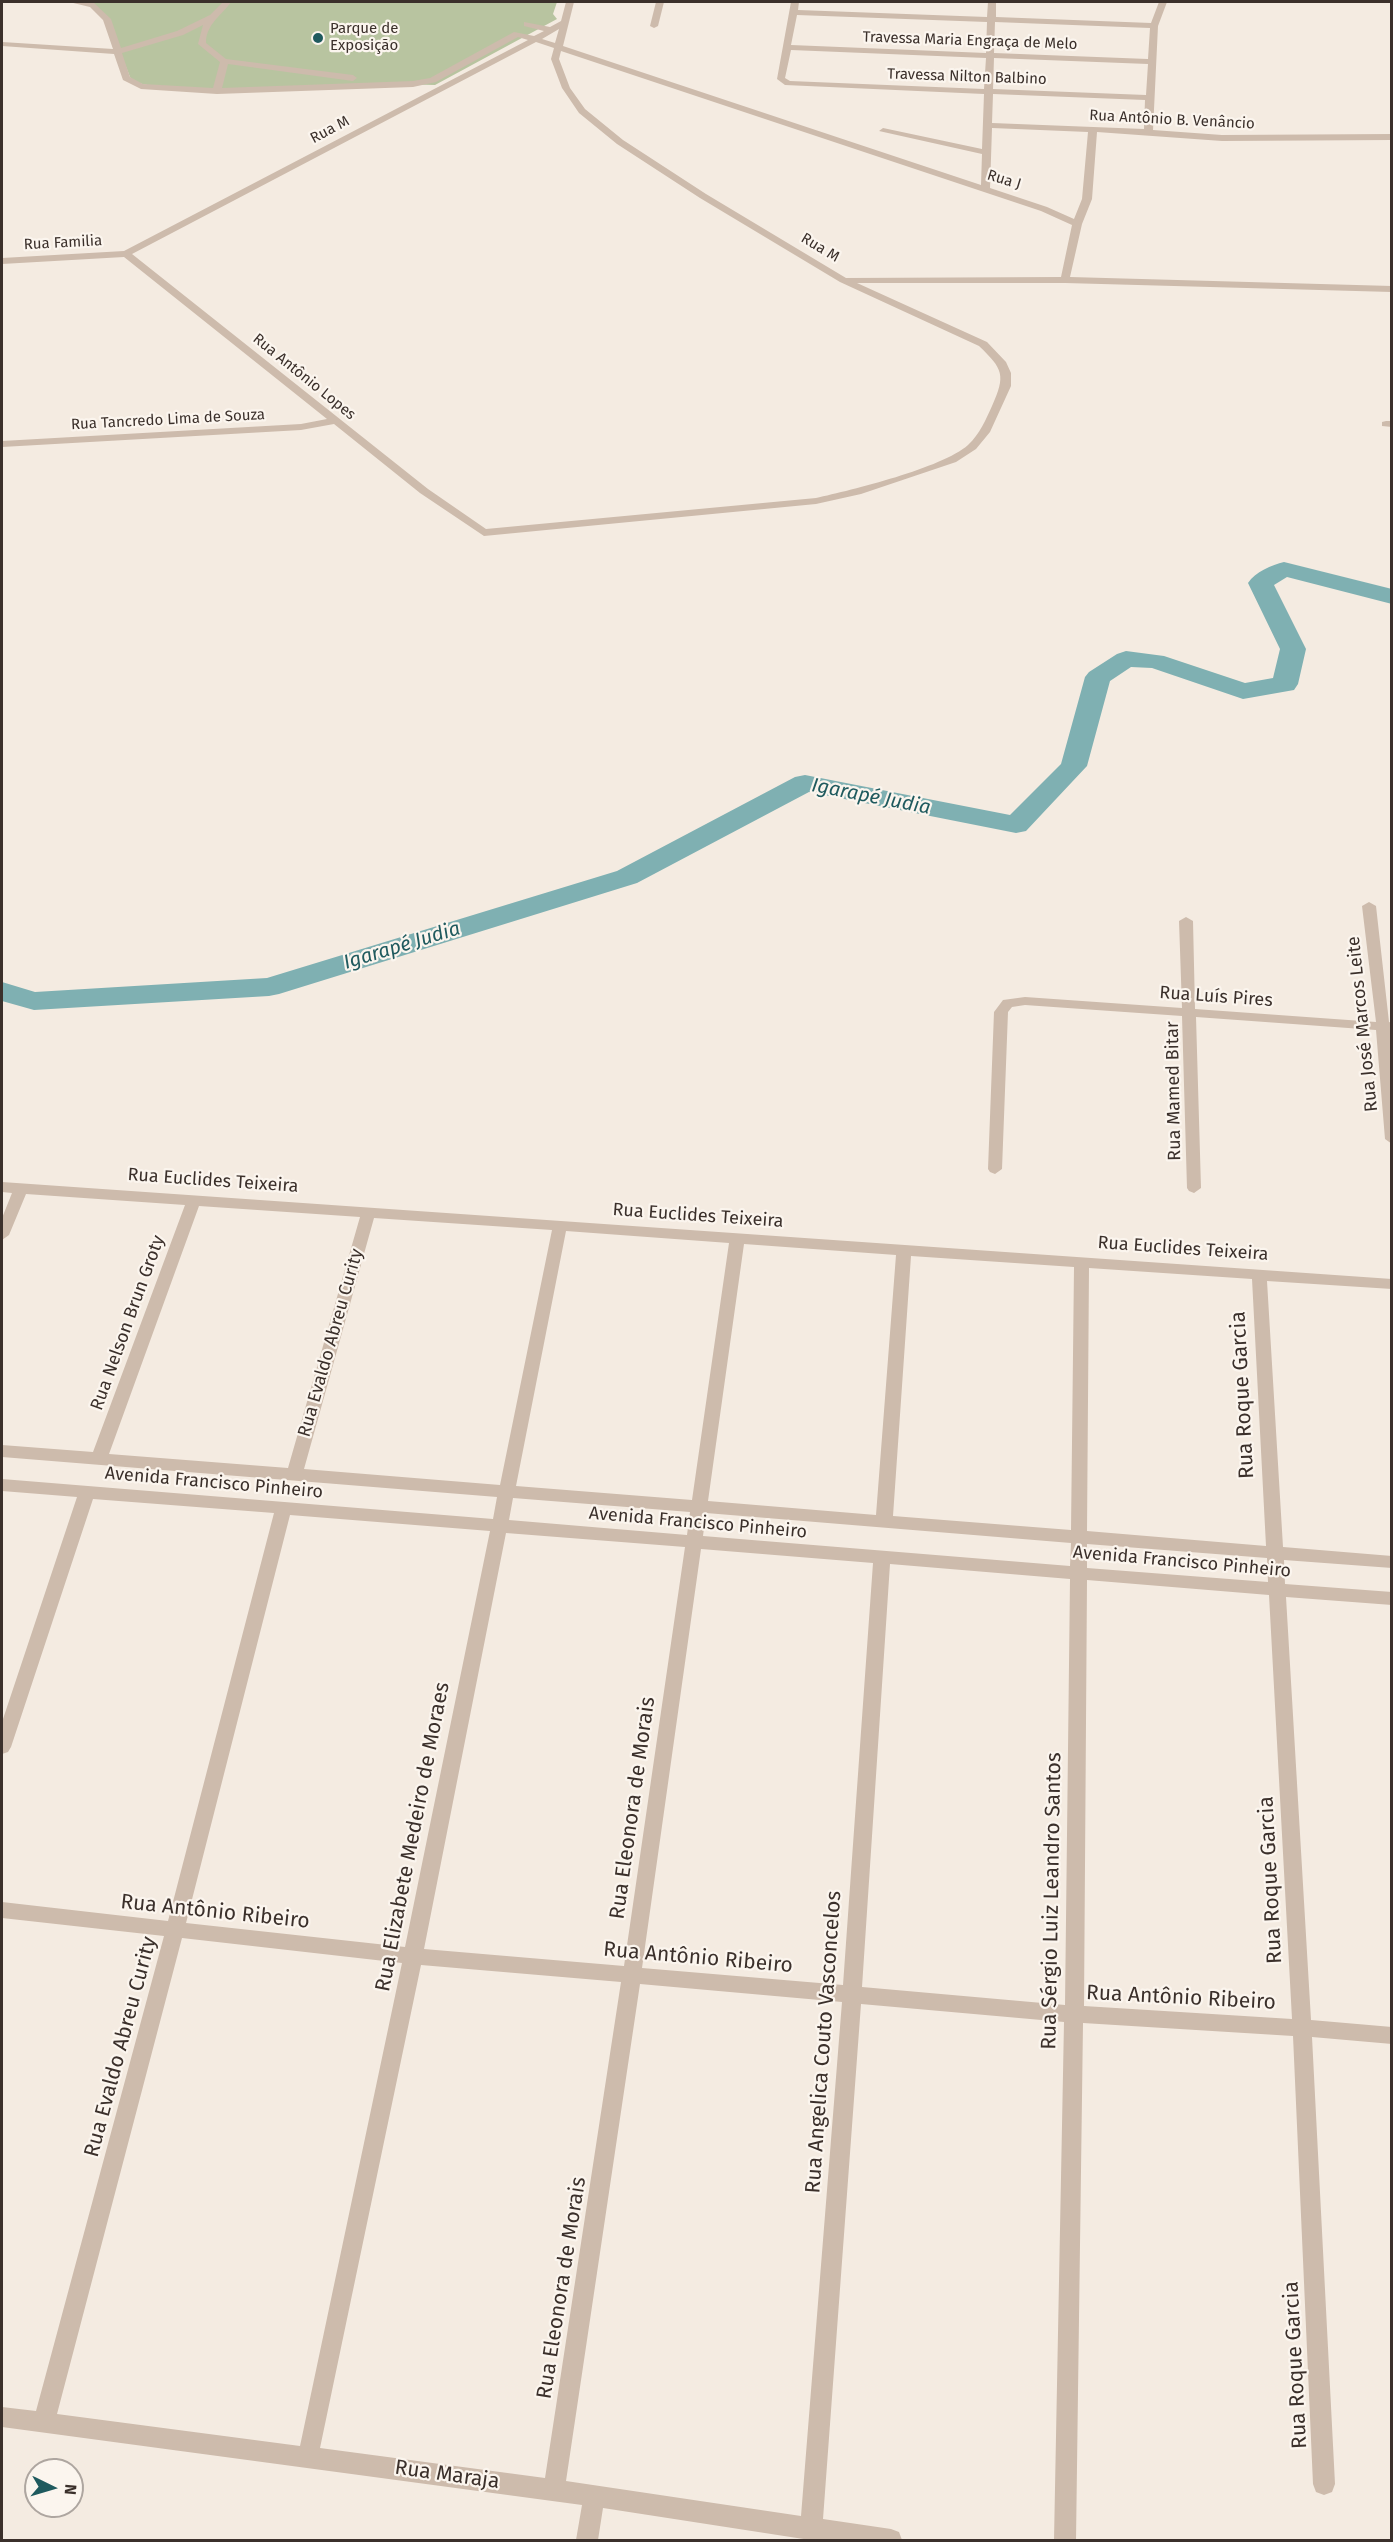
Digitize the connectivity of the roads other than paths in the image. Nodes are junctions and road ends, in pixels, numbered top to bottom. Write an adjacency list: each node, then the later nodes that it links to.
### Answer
1 (73, 2): 8 (street)
2 (227, 2): 10 (street)
3 (570, 2): 12 (street)
4 (660, 2): 14 (street)
5 (795, 2): 9 (street)
6 (992, 2): 11 (street)
7 (1163, 2): 15 (street)
8 (90, 3): 21 (street)
9 (793, 12): 11 (street); 20 (street)
10 (212, 17): 21 (street); 23 (street)
11 (992, 19): 15 (street); 22 (street)
12 (564, 22): 16 (street); 19 (street)
13 (527, 24): 16 (street)
14 (654, 26)
15 (1154, 26): 24 (street)
16 (551, 30): 17 (street, Rua M)
17 (535, 39): 19 (street); 25 (street); 37 (street, Rua M)
18 (2, 44): 21 (street)
19 (557, 46): 35 (street, Rua J); 39 (street, Rua M)
20 (787, 47): 22 (street, Travessa Maria Engraça de Melo); 27 (street, Travessa Nilton Balbino)
21 (116, 52): 26 (street)
22 (991, 55): 24 (street, Travessa Maria Engraça de Melo); 27 (street)
23 (224, 61): 25 (street); 26 (street)
24 (1151, 62): 28 (street)
25 (394, 84): 26 (street)
26 (217, 91)
27 (989, 92): 28 (street, Travessa Nilton Balbino); 29 (street)
28 (1150, 98): 32 (street)
29 (987, 125): 30 (street, Rua Antônio B. Venâncio); 34 (street)
30 (1093, 129): 32 (street, Rua Antônio B. Venâncio); 36 (street)
31 (883, 131): 34 (street, Rua J)
32 (1148, 132): 33 (street, Rua Antônio B. Venâncio)
33 (1392, 137)
34 (986, 152): 35 (street)
35 (985, 190): 36 (street, Rua J)
36 (1077, 224): 40 (street)
37 (126, 254): 38 (street, Rua Familia); 42 (street, Rua Antônio Lopes)
38 (2, 261)
39 (843, 280): 40 (street); 44 (street, Rua M)
40 (1065, 280): 41 (street)
41 (1392, 289)
42 (335, 421): 43 (street, Rua Tancredo Lima de Souza); 44 (street, Rua Antônio Lopes)
43 (2, 444)
44 (465, 522)
45 (1369, 906): 48 (street, Rua José Marcos Leite)
46 (1186, 921): 47 (street, Rua Mamed Bitar)
47 (1190, 1013): 48 (street, Rua Luís Pires); 50 (street, Rua Luís Pires); 53 (street, Rua Mamed Bitar)
48 (1387, 1027): 49 (street, Rua José Marcos Leite)
49 (1392, 1139)
50 (995, 1169)
51 (2, 1187): 52 (street, Rua Euclides Teixeira)
52 (21, 1188): 54 (street, Rua Euclides Teixeira); 57 (street)
53 (1194, 1188)
54 (194, 1200): 55 (street, Rua Euclides Teixeira); 64 (street, Rua Nelson Brun Groty)
55 (369, 1211): 56 (street, Rua Euclides Teixeira); 65 (street, Rua Evaldo Abreu Curity)
56 (560, 1226): 58 (street, Rua Euclides Teixeira); 68 (street, Rua Elizabete Medeiro de Moraes)
57 (2, 1234)
58 (738, 1239): 59 (street, Rua Euclides Teixeira); 69 (street, Rua Eleonora de Morais)
59 (904, 1250): 60 (street, Rua Euclides Teixeira); 71 (street)
60 (1082, 1262): 61 (street, Rua Euclides Teixeira); 73 (street, Rua Sérgio Luiz Leandro Santos)
61 (1259, 1273): 62 (street, Rua Euclides Teixeira); 75 (street, Rua Roque Garcia)
62 (1392, 1284)
63 (2, 1451): 64 (street, Avenida Francisco Pinheiro)
64 (99, 1459): 65 (street, Avenida Francisco Pinheiro)
65 (294, 1475): 68 (street, Avenida Francisco Pinheiro)
66 (2, 1485): 67 (street, Avenida Francisco Pinheiro)
67 (87, 1492): 70 (street, Avenida Francisco Pinheiro); 81 (street)
68 (505, 1492): 69 (street, Avenida Francisco Pinheiro); 72 (street, Rua Elizabete Medeiro de Moraes)
69 (698, 1507): 71 (street, Avenida Francisco Pinheiro); 74 (street, Rua Eleonora de Morais)
70 (284, 1508): 72 (street, Avenida Francisco Pinheiro); 83 (street, Rua Evaldo Abreu Curity)
71 (884, 1522): 73 (street, Avenida Francisco Pinheiro)
72 (498, 1526): 74 (street, Avenida Francisco Pinheiro); 84 (street, Rua Elizabete Medeiro de Moraes)
73 (1078, 1537): 75 (street, Avenida Francisco Pinheiro); 78 (street, Rua Sérgio Luiz Leandro Santos)
74 (693, 1542): 76 (street, Avenida Francisco Pinheiro); 85 (street, Rua Eleonora de Morais)
75 (1274, 1553): 77 (street, Avenida Francisco Pinheiro); 79 (street, Rua Roque Garcia)
76 (882, 1557): 78 (street, Avenida Francisco Pinheiro); 86 (street, Rua Angelica Couto Vasconcelos)
77 (1392, 1562)
78 (1077, 1573): 79 (street, Avenida Francisco Pinheiro); 87 (street, Rua Sérgio Luiz Leandro Santos)
79 (1276, 1590): 80 (street, Avenida Francisco Pinheiro); 88 (street, Rua Roque Garcia)
80 (1392, 1599)
81 (2, 1747)
82 (2, 1910): 83 (street, Rua Antônio Ribeiro)
83 (175, 1931): 84 (street, Rua Antônio Ribeiro); 91 (street, Rua Evaldo Abreu Curity)
84 (413, 1956): 85 (street, Rua Antônio Ribeiro); 92 (street, Rua Elizabete Medeiro de Moraes)
85 (632, 1974): 86 (street, Rua Antônio Ribeiro); 94 (street, Rua Eleonora de Morais)
86 (852, 1995): 87 (street, Rua Antônio Ribeiro); 96 (street, Rua Angelica Couto Vasconcelos)
87 (1074, 2014): 88 (street, Rua Antônio Ribeiro); 99 (street, Rua Sérgio Luiz Leandro Santos)
88 (1302, 2028): 89 (street, Rua Antônio Ribeiro); 93 (street, Rua Roque Garcia)
89 (1392, 2037)
90 (2, 2417): 91 (street, Rua Maraja)
91 (44, 2422): 92 (street, Rua Maraja)
92 (308, 2457): 94 (street, Rua Maraja)
93 (1324, 2484)
94 (554, 2490): 95 (street, Rua Maraja)
95 (594, 2496): 96 (street, Rua Maraja); 97 (street)
96 (811, 2530): 98 (street, Rua Maraja)
97 (587, 2541)
98 (891, 2541)
99 (1065, 2541)

